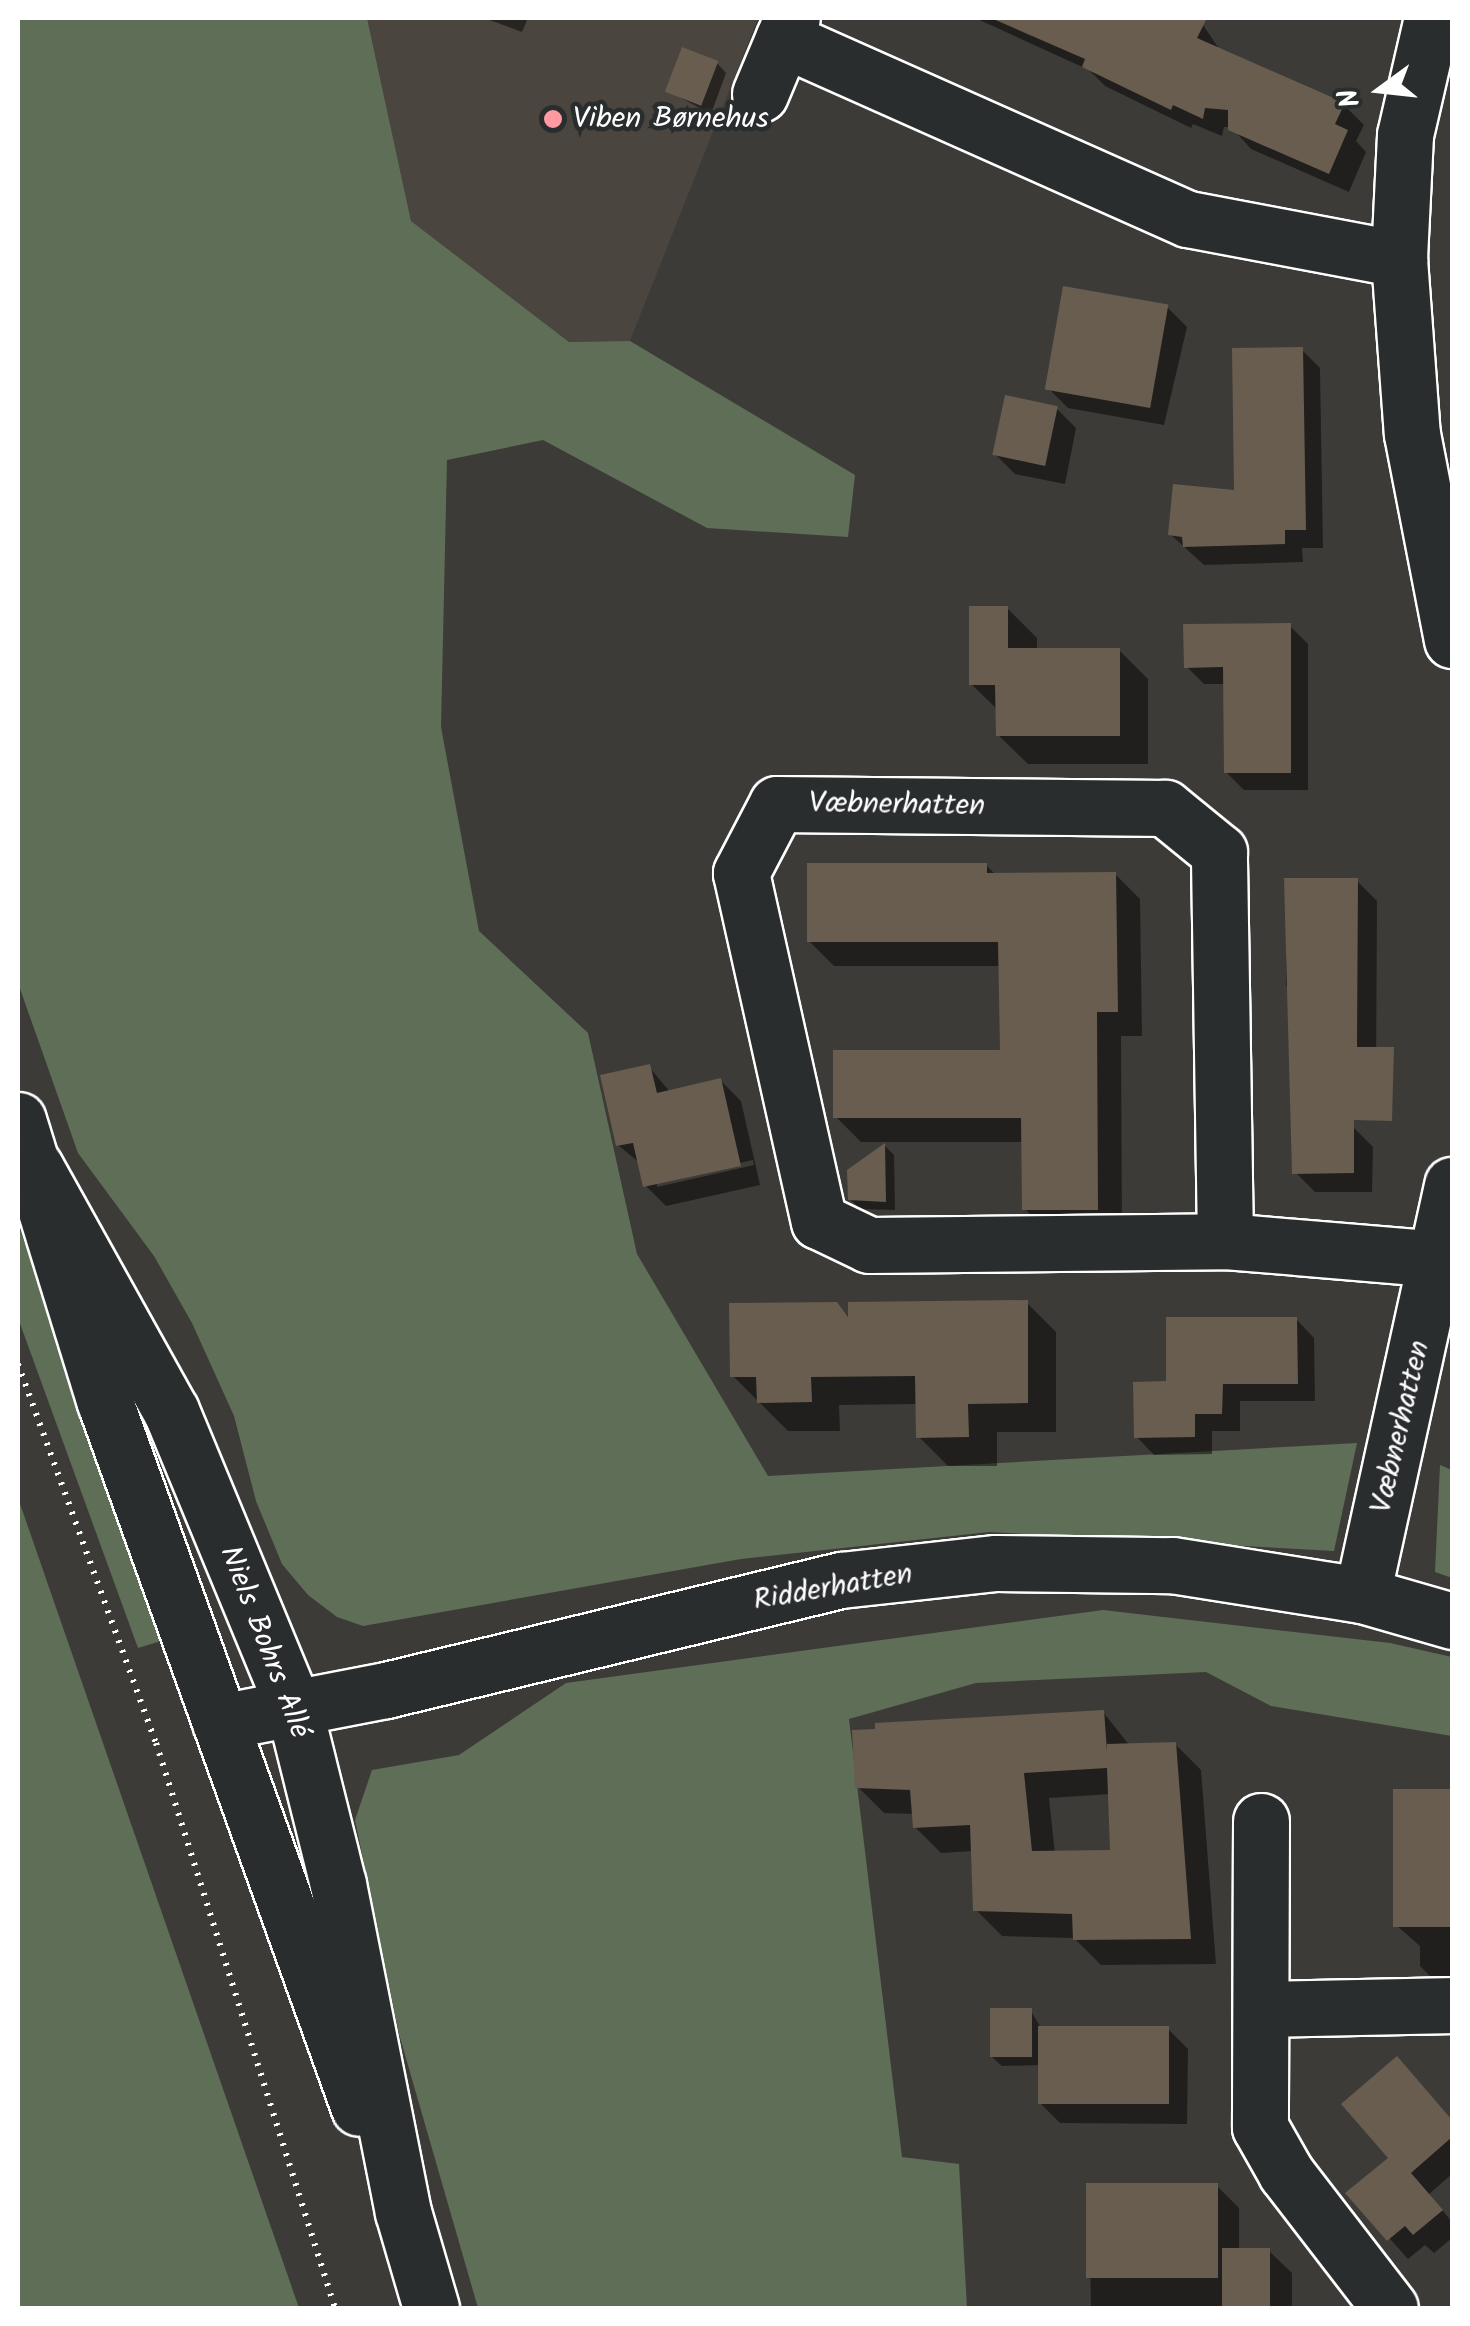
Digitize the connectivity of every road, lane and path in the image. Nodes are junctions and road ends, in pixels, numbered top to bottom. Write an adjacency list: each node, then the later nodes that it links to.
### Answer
1 (1432, 18): 4 (street)
2 (787, 28): 3 (street); 4 (street)
3 (760, 94)
4 (1399, 259): 5 (street)
5 (1452, 640)
6 (26, 1144): 13 (street, Niels Bohrs Allé); 14 (street, Niels Bohrs Allé)
7 (1452, 1185): 9 (street, Væbnerhatten)
8 (1225, 1241): 8 (street, Væbnerhatten); 9 (street, Væbnerhatten)
9 (1439, 1259): 11 (street, Væbnerhatten)
10 (18, 1364): 19 (path)
11 (1362, 1595): 12 (street, Ridderhatten); 13 (street, Ridderhatten)
12 (1452, 1621)
13 (294, 1708): 14 (street, Ridderhatten); 18 (street, Niels Bohrs Allé)
14 (220, 1722): 18 (street, Niels Bohrs Allé)
15 (1261, 1822): 17 (street)
16 (1452, 2006): 17 (street)
17 (1265, 2009): 21 (street)
18 (404, 2212): 20 (street, Niels Bohrs Allé)
19 (335, 2308)
20 (431, 2308)
21 (1390, 2308)

